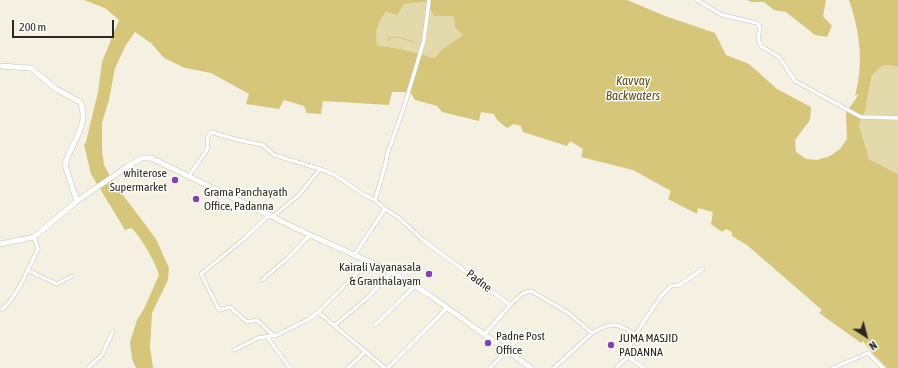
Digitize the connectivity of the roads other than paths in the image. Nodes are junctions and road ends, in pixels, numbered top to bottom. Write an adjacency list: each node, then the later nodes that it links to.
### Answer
1 (429, 0): 7 (street)
2 (697, 0): 4 (street)
3 (0, 66): 8 (main road)
4 (898, 118)
5 (320, 169): 6 (street, Padne); 7 (street, Padne); 10 (street)
6 (188, 177): 8 (main road); 10 (main road)
7 (375, 200): 9 (street, Padne)
8 (76, 201): 12 (main road)
9 (385, 209): 14 (street); 22 (street, Padne)
10 (270, 216): 11 (main road); 33 (street)
11 (310, 235): 14 (main road); 20 (street)
12 (34, 237): 13 (main road); 17 (street)
13 (0, 244)
14 (356, 254): 15 (main road)
15 (369, 262): 18 (main road); 25 (street)
16 (703, 269): 32 (street)
17 (27, 270): 19 (street); 24 (street)
18 (392, 272): 21 (main road); 26 (street)
19 (72, 276)
20 (262, 280)
21 (414, 286): 23 (main road); 27 (street)
22 (510, 304): 30 (street); 31 (street)
23 (447, 308): 31 (main road); 42 (street)
24 (0, 310)
25 (318, 312): 26 (street); 33 (street)
26 (335, 325): 37 (street)
27 (375, 325)
28 (526, 331): 36 (street)
29 (113, 332): 39 (street)
30 (592, 333): 32 (street); 45 (street)
31 (485, 334): 36 (main road)
32 (635, 335): 38 (street)
33 (274, 336): 34 (street)
34 (267, 337): 35 (street); 40 (street)
35 (234, 350)
36 (508, 350): 43 (street); 44 (main road)
37 (365, 352): 41 (street); 42 (street)
38 (628, 357): 46 (street); 47 (street)
39 (88, 368)
40 (290, 368)
41 (348, 368)
42 (386, 368)
43 (490, 368)
44 (531, 368)
45 (554, 368)
46 (616, 368)
47 (644, 368)
48 (833, 368): 49 (street)
49 (883, 368)

